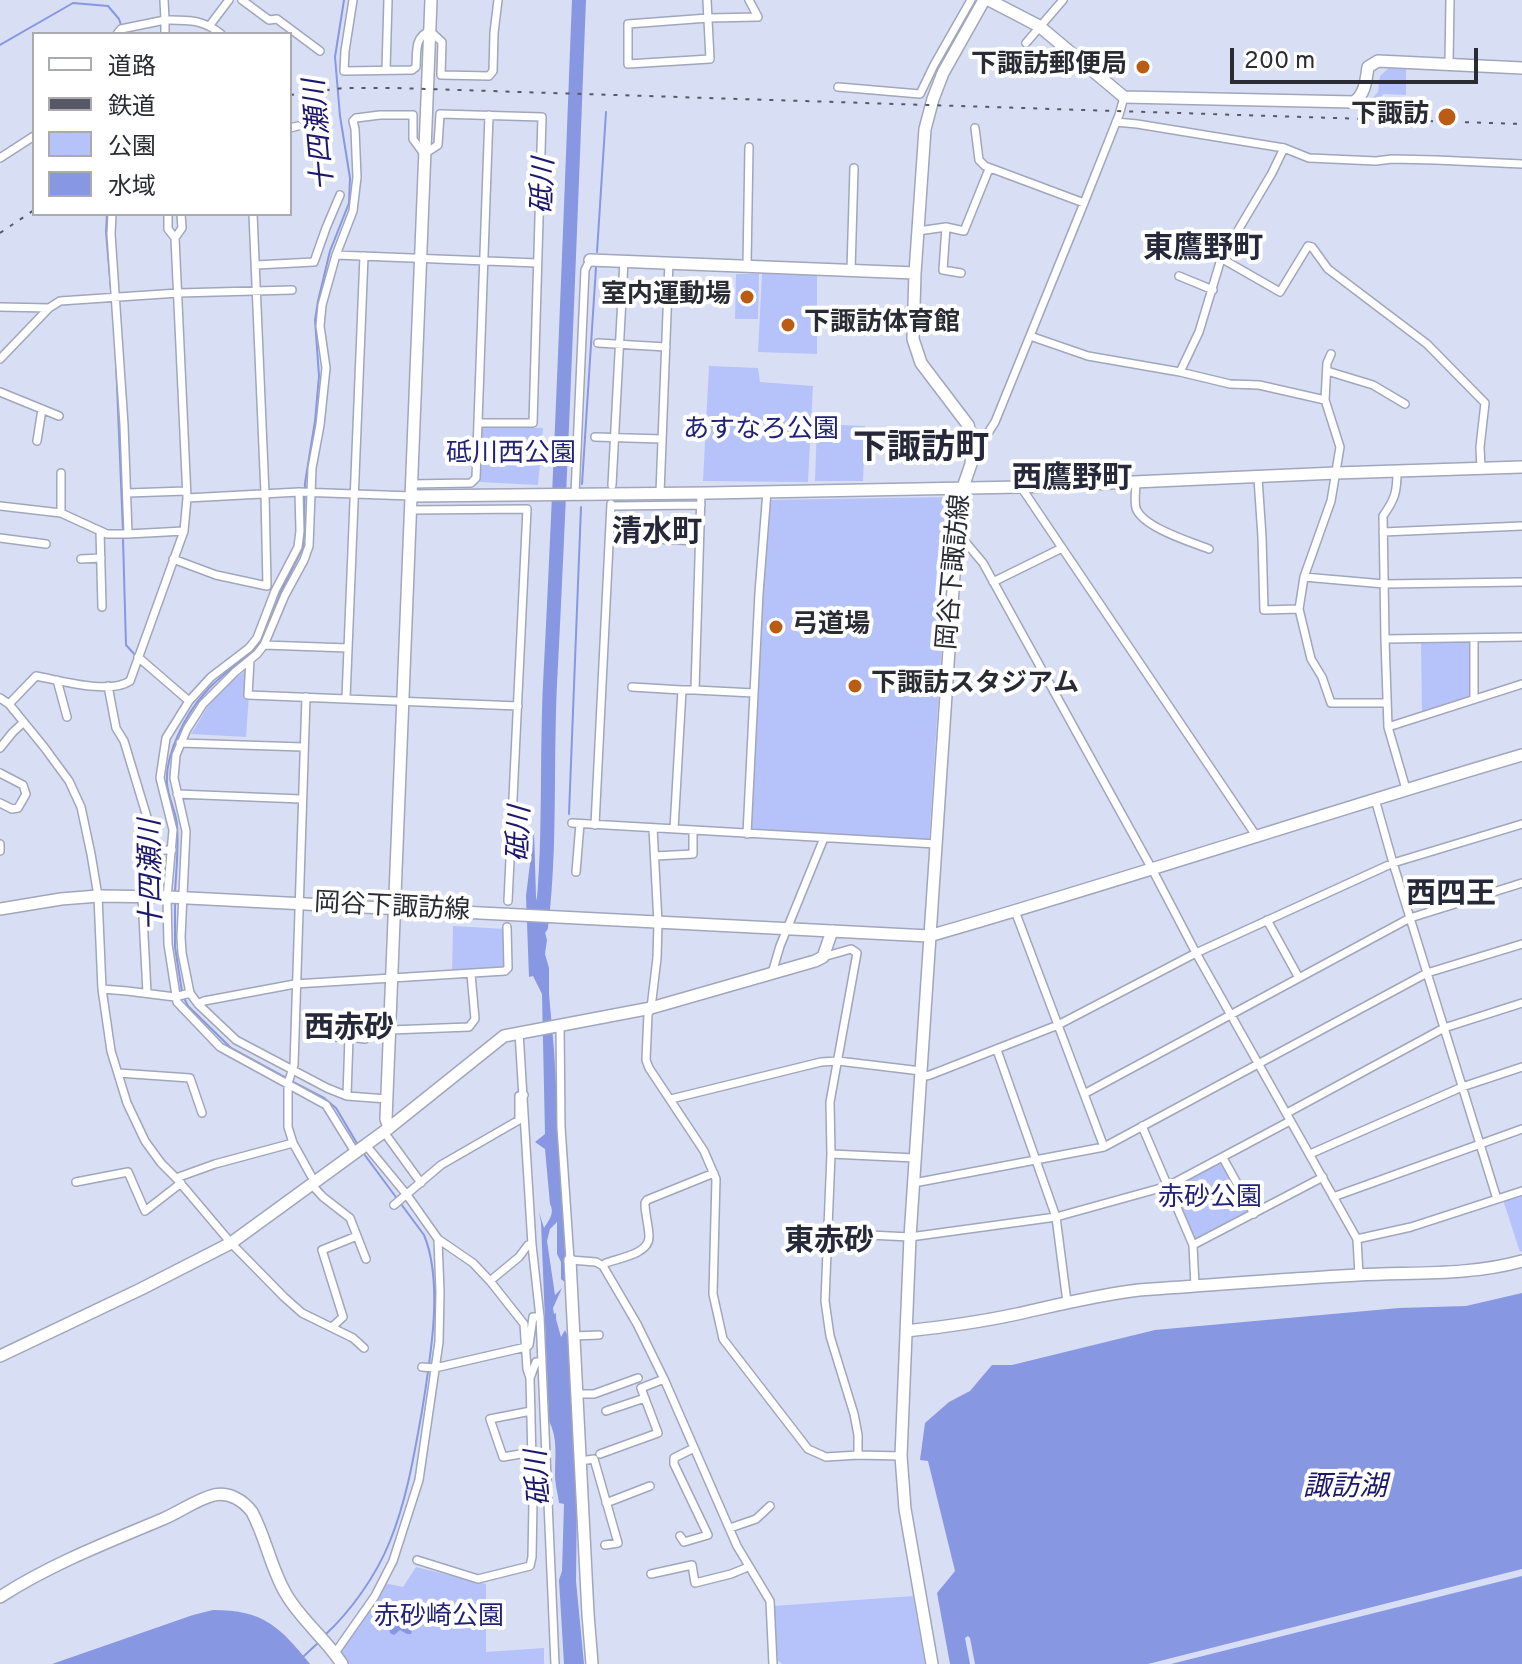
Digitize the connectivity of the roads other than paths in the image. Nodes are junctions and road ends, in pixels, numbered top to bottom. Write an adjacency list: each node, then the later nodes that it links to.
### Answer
1 (164, 0): 15 (street)
2 (229, 0): 16 (street)
3 (242, 0): 23 (street)
4 (353, 0): 26 (street)
5 (388, 0): 26 (street)
6 (431, 0): 18 (street)
7 (498, 0): 18 (street)
8 (707, 0): 14 (street)
9 (749, 0): 14 (street)
10 (971, 0): 27 (street)
11 (986, 0): 17 (street); 47 (street)
12 (1063, 0): 17 (street)
13 (1450, 0): 24 (street)
14 (708, 18): 14 (street)
15 (165, 20): 16 (street); 19 (street); 20 (street)
16 (210, 25): 21 (street)
17 (1039, 26): 22 (street); 28 (street)
18 (430, 31): 26 (street); 35 (street)
19 (119, 32)
20 (165, 32)
21 (219, 32)
22 (1026, 43)
23 (320, 51)
24 (1449, 64): 25 (street); 28 (street)
25 (1522, 68)
26 (386, 70)
27 (838, 87)
28 (1124, 97): 30 (street)
29 (489, 115): 35 (street); 56 (street); 58 (street)
30 (1116, 122): 34 (street); 41 (street)
31 (975, 128): 39 (street)
32 (32, 137): 36 (street)
33 (749, 147): 60 (street)
34 (1284, 148): 37 (street); 53 (street)
35 (424, 154): 50 (street); 52 (street)
36 (0, 158)
37 (1522, 164)
38 (854, 168): 61 (street)
39 (989, 169): 41 (street); 46 (street)
40 (340, 195): 59 (street)
41 (1084, 203): 72 (street)
42 (112, 216): 69 (street)
43 (168, 216): 49 (street)
44 (181, 216): 49 (street)
45 (253, 216): 59 (street)
46 (946, 227): 47 (street); 63 (street)
47 (918, 231): 62 (street)
48 (1184, 237): 53 (street)
49 (175, 238): 68 (street)
50 (336, 255): 51 (street); 104 (street)
51 (364, 256): 52 (street); 106 (street)
52 (421, 258): 56 (street); 101 (street)
53 (1221, 259): 66 (street); 92 (street)
54 (590, 260): 55 (street); 110 (street)
55 (624, 260): 57 (street); 74 (street)
56 (484, 261): 58 (street); 85 (street)
57 (669, 262): 60 (street); 75 (street)
58 (537, 263): 85 (street)
59 (256, 265): 67 (street)
60 (747, 265): 61 (street)
61 (851, 270): 62 (street)
62 (915, 273): 90 (street)
63 (961, 273)
64 (1179, 276): 66 (street)
65 (292, 290): 67 (street)
66 (1213, 290): 79 (street)
67 (257, 291): 68 (street); 109 (street)
68 (178, 293): 69 (street); 108 (street)
69 (116, 297): 71 (street); 105 (street)
70 (0, 307): 71 (street)
71 (49, 308): 77 (street)
72 (1030, 336): 79 (street); 90 (street)
73 (598, 343): 74 (street)
74 (620, 346): 75 (street); 87 (street)
75 (666, 347): 88 (street)
76 (1331, 354): 78 (street)
77 (0, 359)
78 (1327, 371): 81 (street); 82 (street)
79 (1180, 372): 81 (street)
80 (0, 392): 83 (street)
81 (1325, 400): 95 (street)
82 (1405, 404)
83 (42, 409): 84 (street); 89 (street)
84 (59, 416)
85 (478, 423): 101 (street)
86 (595, 437): 87 (street)
87 (616, 437): 88 (street); 98 (street)
88 (662, 439): 107 (street)
89 (37, 441)
90 (973, 441): 100 (street, 岡谷下諏訪線)
91 (1522, 467): 92 (street)
92 (1481, 469): 93 (street)
93 (1397, 472): 95 (street); 118 (street)
94 (61, 473): 114 (street)
95 (1336, 473): 96 (street); 130 (street)
96 (1258, 478): 97 (street); 135 (street)
97 (1136, 482): 99 (street); 126 (street)
98 (612, 485)
99 (1021, 487): 100 (street); 125 (street)
100 (961, 488): 102 (street); 123 (street, 岡谷下諏訪線)
101 (411, 490): 106 (street); 110 (street); 113 (street)
102 (767, 491): 111 (street); 150 (street)
103 (299, 492): 104 (street); 109 (street); 144 (street)
104 (311, 492): 106 (street); 139 (street)
105 (127, 493): 108 (street); 119 (street)
106 (355, 493): 140 (street)
107 (660, 493): 110 (street); 111 (street)
108 (186, 494): 109 (street); 117 (street)
109 (265, 494): 129 (street)
110 (573, 494)
111 (701, 499): 120 (street); 122 (street)
112 (0, 506): 114 (street)
113 (410, 510): 156 (street); 159 (street)
114 (61, 513): 116 (street)
115 (1522, 526): 118 (street)
116 (100, 531): 119 (street); 127 (street)
117 (184, 531): 119 (street); 129 (street)
118 (1383, 532): 133 (street)
119 (128, 534)
120 (610, 537): 122 (street); 174 (street)
121 (0, 538): 124 (street)
122 (699, 541): 149 (street)
123 (956, 541): 131 (street); 182 (street, 岡谷下諏訪線)
124 (46, 544)
125 (1062, 548): 131 (street); 179 (street)
126 (1209, 549)
127 (101, 558): 128 (street); 134 (street)
128 (81, 559)
129 (173, 559): 141 (street)
130 (1304, 577): 133 (street); 135 (street)
131 (993, 582): 187 (street)
132 (1522, 582): 133 (street)
133 (1384, 584): 137 (street)
134 (102, 607)
135 (1299, 609): 157 (street)
136 (1522, 637): 138 (street)
137 (1385, 639): 138 (street); 157 (street)
138 (1474, 639): 154 (street)
139 (264, 645): 140 (street); 142 (street)
140 (348, 648): 153 (street)
141 (138, 657): 146 (street); 155 (street)
142 (250, 660): 144 (street); 151 (street)
143 (57, 680): 146 (street); 158 (street); 160 (street)
144 (215, 682): 155 (street); 163 (street)
145 (1522, 684): 154 (street)
146 (108, 686): 183 (street)
147 (632, 687): 148 (street)
148 (682, 690): 149 (street); 176 (street)
149 (695, 690): 150 (street)
150 (754, 693): 178 (street)
151 (306, 697): 153 (street); 164 (street)
152 (0, 698): 158 (street)
153 (346, 698): 156 (street)
154 (1474, 699): 162 (street)
155 (189, 701): 183 (street)
156 (403, 701): 159 (street); 196 (street)
157 (1386, 703): 162 (street)
158 (9, 704): 161 (street)
159 (518, 706): 193 (street)
160 (67, 717)
161 (24, 722): 165 (street); 190 (street)
162 (1388, 727): 168 (street)
163 (180, 743): 164 (street); 169 (street)
164 (303, 747): 170 (street)
165 (0, 748)
166 (1522, 755): 168 (street, 岡谷下諏訪線)
167 (0, 773): 172 (street)
168 (1406, 789): 171 (street, 岡谷下諏訪線)
169 (177, 794): 170 (street); 192 (street)
170 (301, 799): 194 (street)
171 (1375, 799): 179 (street, 岡谷下諏訪線); 186 (street)
172 (0, 803)
173 (1522, 824): 186 (street)
174 (595, 825): 175 (street); 188 (street)
175 (653, 828): 176 (street); 185 (street)
176 (674, 829): 177 (street)
177 (693, 830): 178 (street); 185 (street)
178 (747, 834): 180 (street)
179 (1257, 837): 187 (street, 岡谷下諏訪線)
180 (824, 838): 182 (street); 202 (street)
181 (0, 844): 184 (street)
182 (936, 844): 204 (street, 岡谷下諏訪線)
183 (172, 850): 192 (street)
184 (0, 851)
185 (655, 856): 200 (street)
186 (1393, 863): 198 (street); 199 (street)
187 (1152, 869): 197 (street, 岡谷下諏訪線); 206 (street)
188 (576, 872)
189 (1522, 883): 198 (street)
190 (98, 896): 191 (street, 岡谷下諏訪線); 195 (street, 岡谷下諏訪線); 214 (street)
191 (142, 897): 192 (street, 岡谷下諏訪線); 215 (street)
192 (175, 898): 194 (street, 岡谷下諏訪線); 216 (street); 216 (street)
193 (508, 901)
194 (298, 904): 196 (street, 岡谷下諏訪線); 213 (street)
195 (0, 909)
196 (395, 909): 200 (street, 岡谷下諏訪線); 212 (street)
197 (1015, 911): 204 (street, 岡谷下諏訪線); 221 (street)
198 (1410, 918): 209 (street); 211 (street)
199 (1267, 920): 206 (street); 211 (street)
200 (658, 923): 202 (street, 岡谷下諏訪線); 219 (street)
201 (507, 927): 210 (street)
202 (789, 929): 203 (street, 岡谷下諏訪線); 208 (street)
203 (832, 931): 204 (street, 岡谷下諏訪線); 207 (street)
204 (929, 936): 237 (street)
205 (1522, 944): 209 (street)
206 (1196, 953): 220 (street); 221 (street)
207 (823, 957): 208 (street); 232 (street)
208 (772, 973): 219 (street)
209 (1427, 973): 223 (street); 233 (street)
210 (471, 974): 212 (street); 224 (street)
211 (1299, 978): 220 (street)
212 (392, 979): 213 (street); 224 (street)
213 (295, 984): 218 (street); 235 (street)
214 (102, 989): 215 (street); 236 (street)
215 (147, 993): 216 (street)
216 (183, 995): 218 (street); 230 (street)
217 (1522, 1003): 223 (street)
218 (198, 1004): 226 (street)
219 (651, 1008): 222 (street); 244 (street)
220 (1231, 1015): 233 (street); 240 (street)
221 (1058, 1025): 231 (street); 240 (street)
222 (556, 1026): 225 (street); 283 (street)
223 (1444, 1028): 239 (street); 246 (street)
224 (390, 1030): 243 (street)
225 (522, 1031): 241 (street); 249 (street)
226 (230, 1036): 230 (street); 235 (street)
227 (331, 1037): 228 (street)
228 (349, 1037): 229 (street); 242 (street)
229 (365, 1039)
230 (221, 1046): 238 (street)
231 (997, 1050): 237 (street); 258 (street)
232 (838, 1061): 237 (street); 244 (street); 254 (street)
233 (1258, 1063): 246 (street); 247 (street)
234 (1522, 1067): 239 (street)
235 (292, 1070): 238 (street); 242 (street)
236 (118, 1073): 245 (street); 261 (street)
237 (921, 1074): 256 (street)
238 (288, 1082): 250 (street); 253 (street)
239 (1462, 1087): 251 (street); 255 (street)
240 (1084, 1094): 252 (street)
241 (524, 1095): 264 (street); 280 (street)
242 (347, 1096): 243 (street)
243 (387, 1099): 249 (street)
244 (671, 1099): 259 (street)
245 (202, 1113)
246 (1289, 1117): 255 (street); 257 (street)
247 (1142, 1126): 252 (street); 266 (street)
248 (1522, 1129): 251 (street)
249 (386, 1130): 253 (street); 264 (street)
250 (293, 1143): 261 (street); 263 (street)
251 (1480, 1145): 269 (street); 270 (street)
252 (1104, 1147): 258 (street)
253 (360, 1148): 263 (street); 268 (street)
254 (831, 1154): 256 (street); 274 (street)
255 (1310, 1154): 260 (street)
256 (915, 1158): 265 (street)
257 (1223, 1158): 266 (street); 272 (street)
258 (1035, 1160): 265 (street); 273 (street)
259 (714, 1173): 285 (street); 310 (street)
260 (1323, 1177): 269 (street); 272 (street)
261 (179, 1180): 262 (street); 279 (street)
262 (76, 1182)
263 (313, 1182): 275 (street); 279 (street)
264 (421, 1183): 268 (street)
265 (914, 1183): 276 (street)
266 (1168, 1186): 273 (street); 281 (street)
267 (1522, 1191): 270 (street)
268 (406, 1195): 271 (street); 277 (street)
269 (1333, 1197): 278 (street)
270 (1497, 1199): 278 (street)
271 (395, 1204)
272 (1254, 1214): 281 (street)
273 (1056, 1217): 276 (street); 289 (street)
274 (828, 1233): 276 (street); 310 (street)
275 (357, 1236): 282 (street); 291 (street)
276 (910, 1237): 292 (street)
277 (438, 1239): 287 (street); 299 (street)
278 (1357, 1239): 286 (street)
279 (231, 1243): 291 (street); 297 (street)
280 (532, 1245): 287 (street); 290 (street)
281 (1193, 1245): 288 (street)
282 (366, 1259)
283 (570, 1260): 285 (street); 294 (street)
284 (1522, 1261): 286 (street)
285 (603, 1266): 302 (street)
286 (1359, 1275): 288 (street)
287 (490, 1281): 295 (street)
288 (1195, 1286): 289 (street)
289 (1067, 1302): 292 (street)
290 (540, 1317): 295 (street); 298 (street)
291 (332, 1327): 296 (street)
292 (906, 1331): 311 (street)
293 (599, 1335): 294 (street)
294 (574, 1336): 303 (street)
295 (526, 1347): 299 (street); 300 (street)
296 (364, 1348)
297 (0, 1356)
298 (542, 1362): 300 (street); 325 (street)
299 (428, 1367): 323 (street)
300 (530, 1378): 305 (street)
301 (638, 1378): 303 (street)
302 (664, 1379): 304 (street); 307 (street)
303 (578, 1394): 312 (street)
304 (645, 1398): 306 (street); 309 (street)
305 (531, 1411): 308 (street); 308 (street)
306 (606, 1411)
307 (694, 1448): 316 (street); 317 (street)
308 (532, 1452): 319 (street)
309 (600, 1454)
310 (858, 1455): 311 (street)
311 (901, 1456): 328 (street)
312 (580, 1461): 314 (street); 326 (street)
313 (650, 1486): 314 (street)
314 (606, 1503): 318 (street)
315 (770, 1506): 316 (street)
316 (730, 1528): 320 (street)
317 (680, 1536)
318 (605, 1545)
319 (417, 1560)
320 (748, 1567): 321 (street); 327 (street)
321 (651, 1574)
322 (0, 1597): 323 (street)
323 (333, 1651): 324 (street)
324 (342, 1664)
325 (555, 1664)
326 (592, 1664)
327 (773, 1664)
328 (932, 1664)

